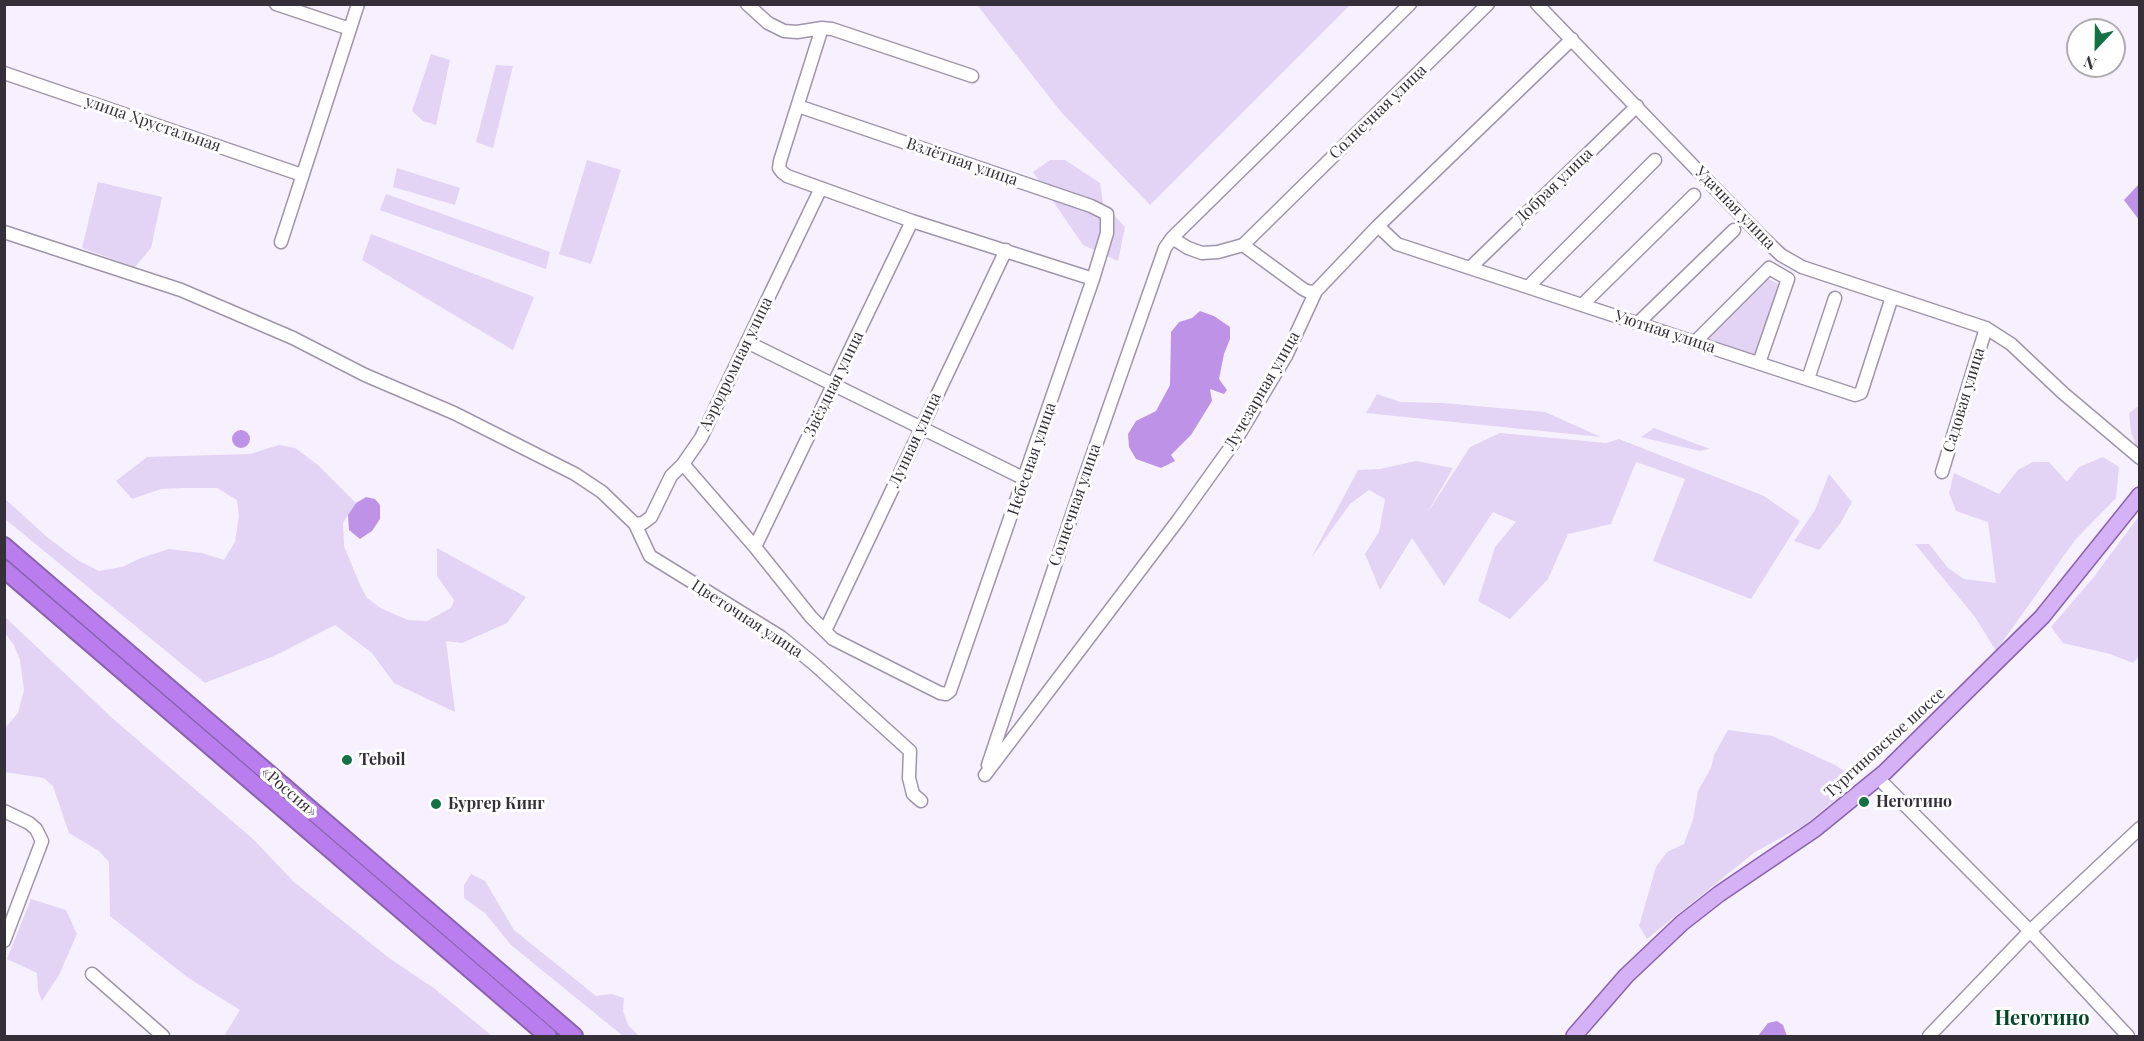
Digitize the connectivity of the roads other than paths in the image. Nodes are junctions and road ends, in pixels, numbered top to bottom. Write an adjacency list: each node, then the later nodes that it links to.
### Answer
1 (276, 4): 8 (street)
2 (358, 4): 8 (street)
3 (747, 4): 7 (street)
4 (1410, 4): 23 (street, Солнечная улица)
5 (1488, 4): 25 (street, Солнечная улица)
6 (1537, 4): 9 (street, Удачная улица)
7 (822, 28): 11 (street); 12 (street)
8 (350, 29): 15 (street)
9 (1572, 39): 13 (street, Удачная улица); 19 (street, Лучезарная улица)
10 (4, 73): 15 (street, улица Хрустальная)
11 (972, 76)
12 (798, 106): 16 (street); 22 (street, Взлётная улица)
13 (1637, 106): 27 (street, Добрая улица); 31 (street, Удачная улица)
14 (1655, 160): 29 (street)
15 (302, 175): 24 (street)
16 (821, 188): 18 (street); 36 (street, Аэродромная улица)
17 (1694, 195): 33 (street)
18 (912, 221): 26 (street); 40 (street, Звёздная улица)
19 (1378, 226): 27 (street, Уютная улица); 30 (street, Лучезарная улица)
20 (1734, 230): 34 (street)
21 (4, 232): 47 (street, Цветочная улица)
22 (1107, 233): 28 (street, Небесная улица)
23 (1172, 238): 25 (street); 52 (street, Солнечная улица)
24 (281, 242)
25 (1243, 245): 30 (street)
26 (1006, 250): 28 (street); 41 (street, Лунная улица)
27 (1471, 267): 29 (street, Уютная улица)
28 (1093, 279): 45 (street, Небесная улица)
29 (1528, 286): 33 (street, Уютная улица)
30 (1316, 291): 52 (street, Лучезарная улица)
31 (1892, 297): 35 (street, Удачная улица); 39 (street, Уютная улица)
32 (1835, 298): 39 (street)
33 (1582, 304): 34 (street, Уютная улица)
34 (1638, 323): 37 (street, Уютная улица)
35 (1986, 328): 42 (street, Удачная улица); 44 (street, Садовая улица)
36 (747, 342): 40 (street); 43 (street, Аэродромная улица)
37 (1695, 342): 38 (street, Уютная улица); 38 (street)
38 (1759, 363): 39 (street, Уютная улица)
39 (1808, 379)
40 (834, 384): 41 (street); 49 (street, Звёздная улица)
41 (921, 427): 45 (street); 51 (street, Лунная улица)
42 (2139, 458)
43 (683, 464): 47 (street, Аэродромная улица); 49 (street)
44 (1942, 472)
45 (1025, 479): 51 (street, Небесная улица)
46 (2139, 495): 53 (main road, Тургиновское шоссе)
47 (635, 524): 54 (street, Цветочная улица)
48 (4, 546): 62 (highway, «Россия»)
49 (755, 547): 51 (street)
50 (4, 569): 61 (highway, «Россия»)
51 (825, 631)
52 (985, 775)
53 (1878, 778): 57 (street); 63 (main road, Тургиновское шоссе)
54 (921, 801)
55 (4, 811): 58 (street)
56 (2139, 828): 57 (street)
57 (2030, 931): 64 (street); 65 (street)
58 (4, 941)
59 (92, 974): 60 (street)
60 (163, 1036)
61 (548, 1036)
62 (574, 1036)
63 (1574, 1036)
64 (1929, 1036)
65 (2128, 1036)

